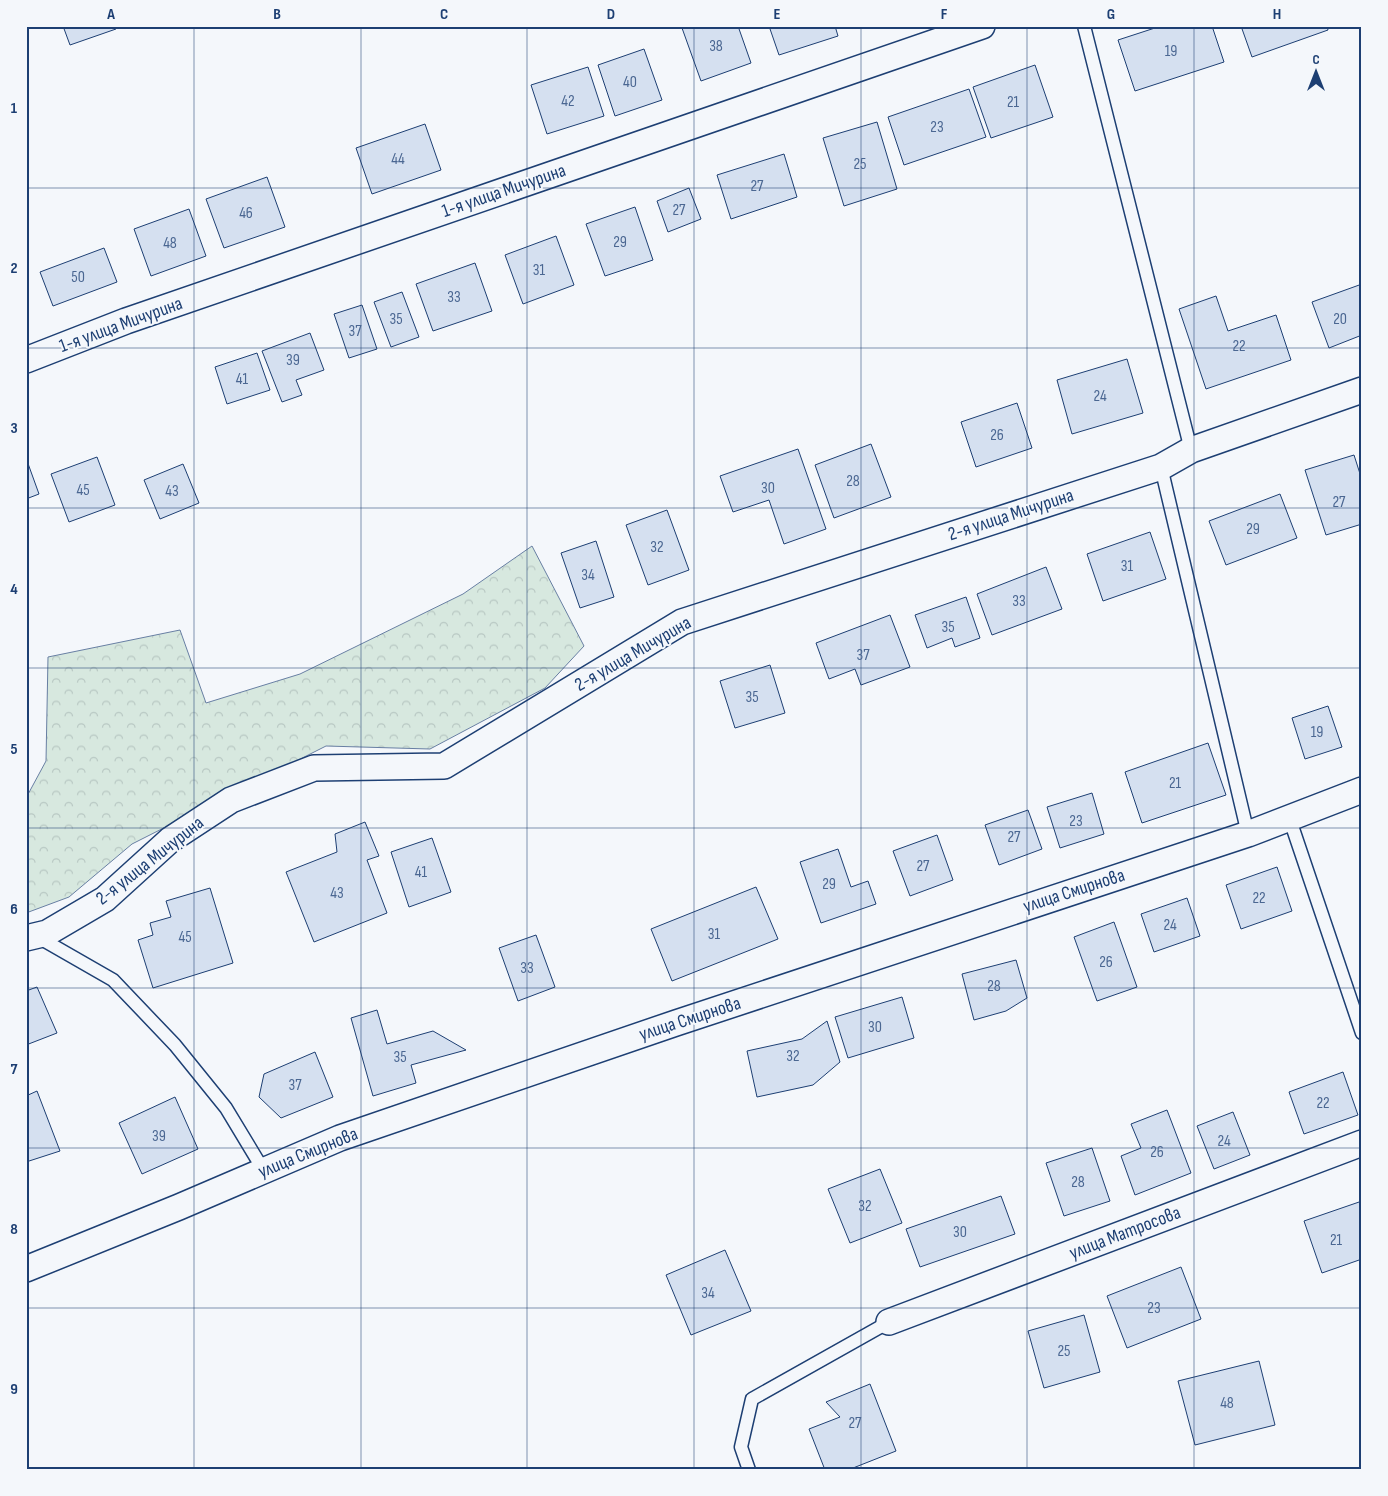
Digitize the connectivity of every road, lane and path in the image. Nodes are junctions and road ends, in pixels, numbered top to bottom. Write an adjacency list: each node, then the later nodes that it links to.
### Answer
1 (982, 26): 3 (street, 1-я улица Мичурина)
2 (1084, 26): 5 (lane)
3 (26, 360)
4 (1362, 390): 5 (street, 2-я улица Мичурина)
5 (1190, 450): 6 (street, 2-я улица Мичурина)
6 (1161, 467): 9 (lane); 10 (street, 2-я улица Мичурина)
7 (1362, 790): 8 (street, улица Смирнова)
8 (1289, 817): 9 (street, улица Смирнова); 11 (lane)
9 (1248, 834): 13 (street, улица Смирнова)
10 (31, 937): 13 (lane)
11 (1362, 1033)
12 (1362, 1143): 15 (street, улица Матросова)
13 (264, 1171): 14 (street, улица Смирнова)
14 (26, 1269)
15 (889, 1322): 16 (lane)
16 (749, 1470)

